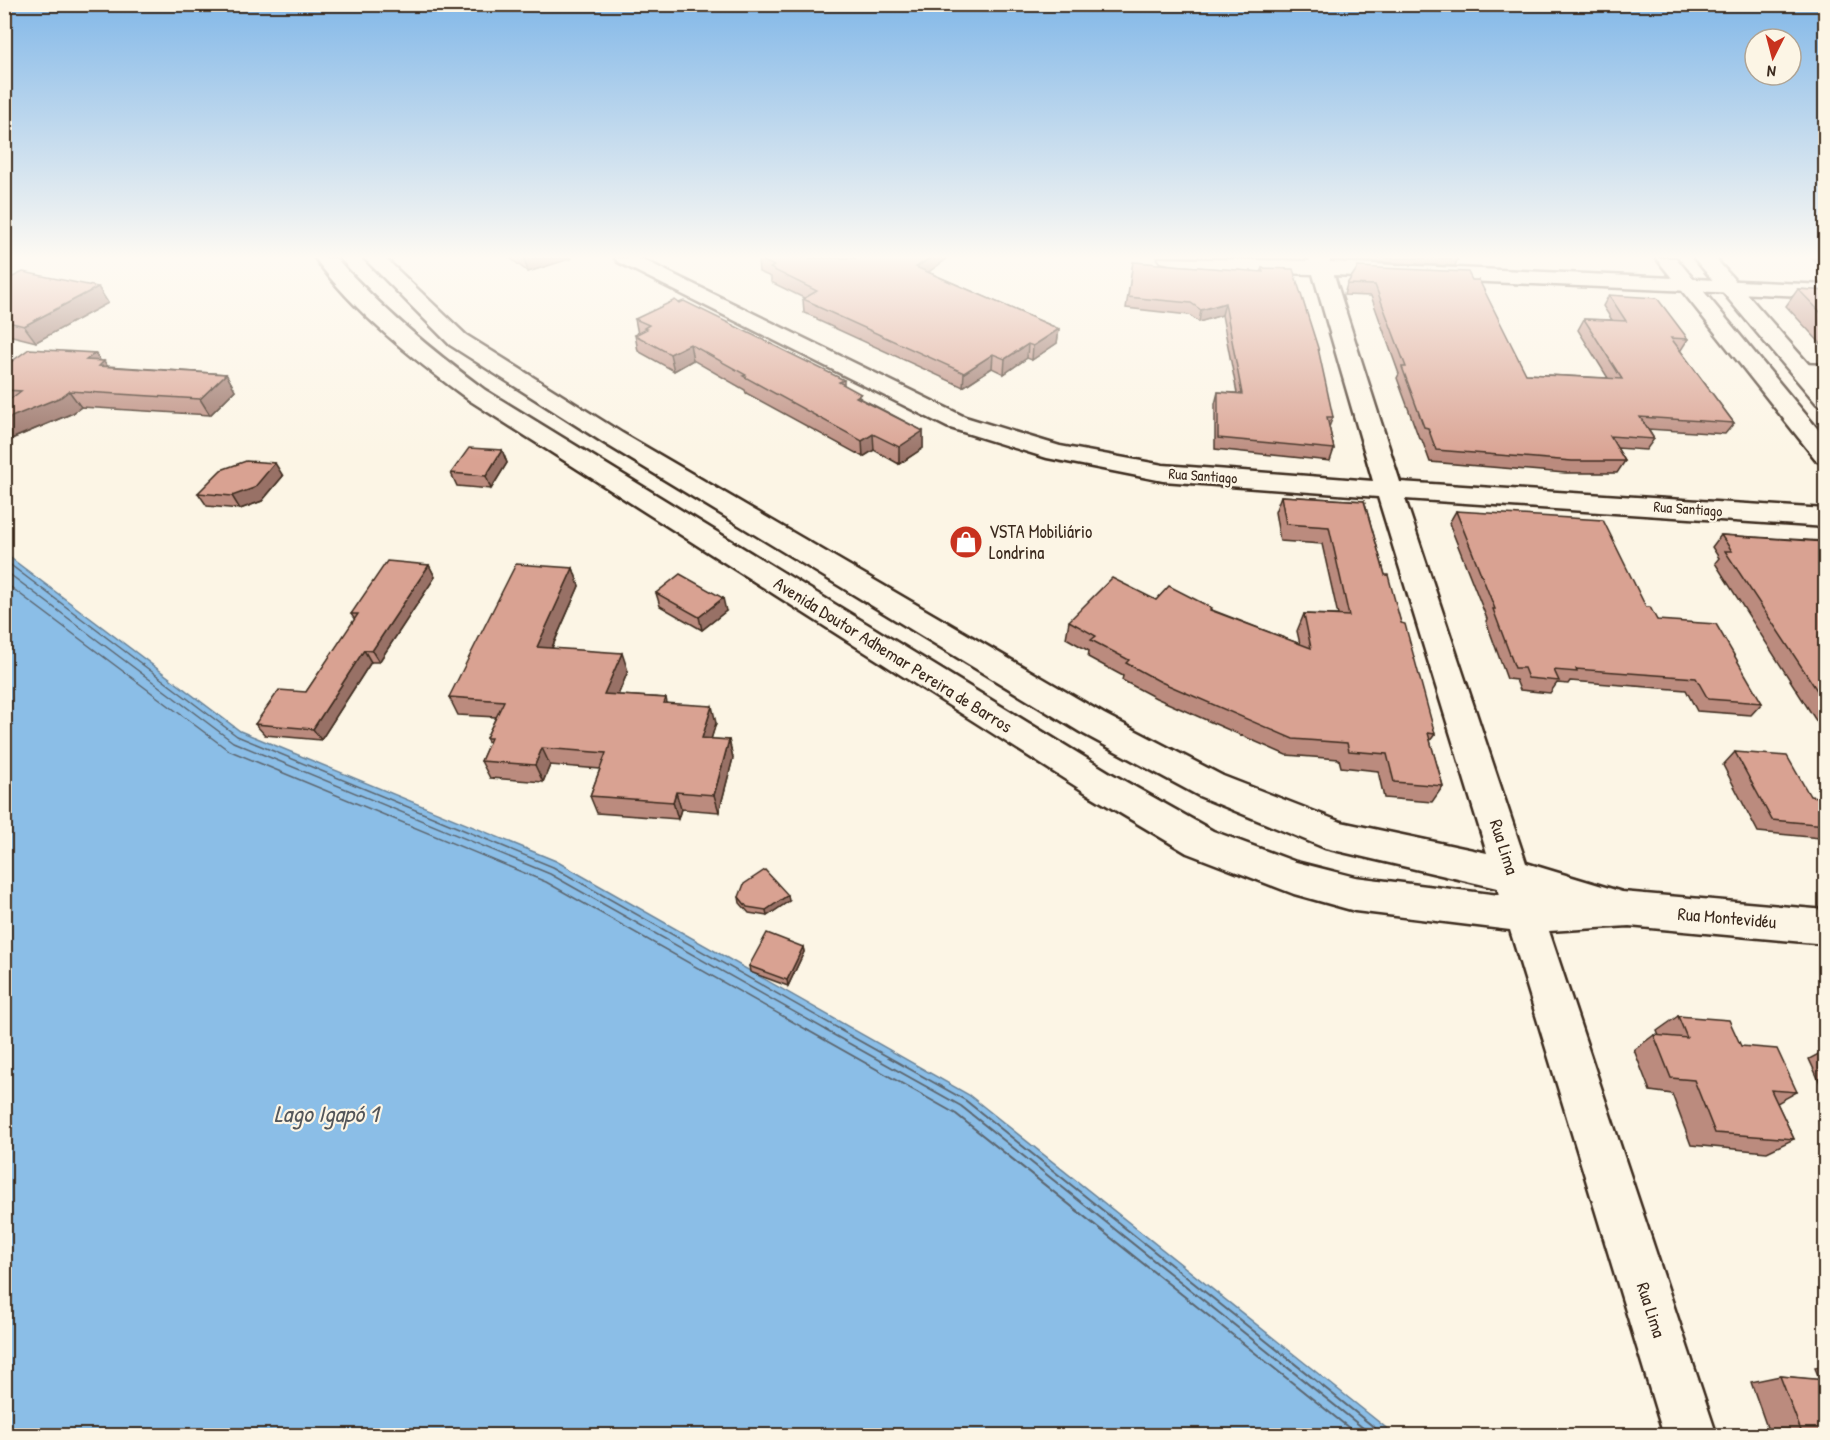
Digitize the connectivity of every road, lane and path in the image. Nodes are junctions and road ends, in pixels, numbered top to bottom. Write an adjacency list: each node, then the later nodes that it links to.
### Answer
1 (390, 325): 14 (street, Avenida Doutor Adhemar Pereira de Barros)
2 (443, 325): 12 (street)
3 (761, 325): 11 (street, Rua Santiago)
4 (1340, 325): 11 (street, Rua Lima)
5 (1720, 325): 10 (street)
6 (1763, 325): 7 (street)
7 (1802, 371): 8 (street); 9 (street)
8 (1826, 372)
9 (1826, 399)
10 (1826, 456)
11 (1389, 490): 13 (street, Rua Santiago); 16 (street, Rua Lima)
12 (734, 509): 14 (street); 15 (street)
13 (1826, 518)
14 (697, 532): 17 (street, Avenida Doutor Adhemar Pereira de Barros)
15 (1338, 837): 16 (street); 17 (street)
16 (1513, 875): 18 (street, Rua Montevidéu); 19 (street, Rua Lima)
17 (1337, 889): 19 (street, Avenida Doutor Adhemar Pereira de Barros)
18 (1629, 909): 19 (street, Rua Montevidéu); 20 (street, Rua Montevidéu)
19 (1526, 915): 21 (street, Rua Lima)
20 (1826, 927)
21 (1691, 1436)

